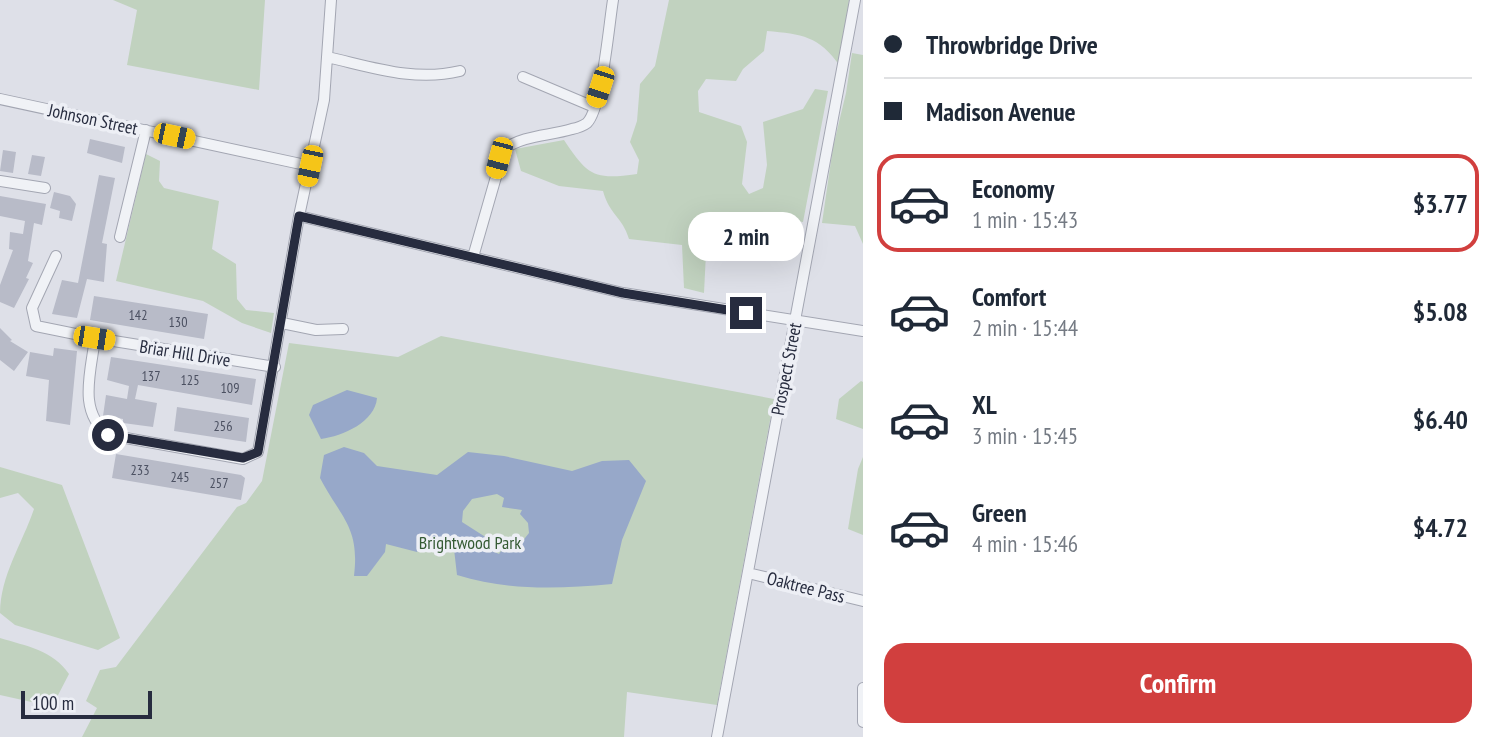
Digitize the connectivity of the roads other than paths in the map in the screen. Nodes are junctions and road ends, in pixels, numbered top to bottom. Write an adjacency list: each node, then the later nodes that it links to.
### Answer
1 (331, 0): 4 (street)
2 (612, 0): 8 (street)
3 (855, 0): 17 (street, Prospect Street)
4 (327, 57): 5 (street); 10 (street)
5 (460, 71)
6 (523, 77): 8 (street)
7 (0, 99): 9 (street, Johnson Street)
8 (594, 107): 16 (street)
9 (146, 130): 10 (street, Johnson Street); 14 (street)
10 (310, 166): 13 (street)
11 (0, 181): 12 (street)
12 (45, 188)
13 (299, 216): 16 (street); 18 (street)
14 (120, 237)
15 (56, 256): 21 (street, Briar Hill Drive)
16 (473, 257): 17 (street)
17 (795, 321): 20 (street); 23 (street, Prospect Street)
18 (282, 323): 19 (street); 22 (street)
19 (342, 329)
20 (863, 331)
21 (94, 338): 22 (street, Briar Hill Drive); 22 (street)
22 (275, 367)
23 (748, 573): 24 (street, Oaktree Pass); 27 (street, Prospect Street)
24 (863, 601)
25 (863, 688): 26 (street)
26 (863, 722)
27 (717, 737)

